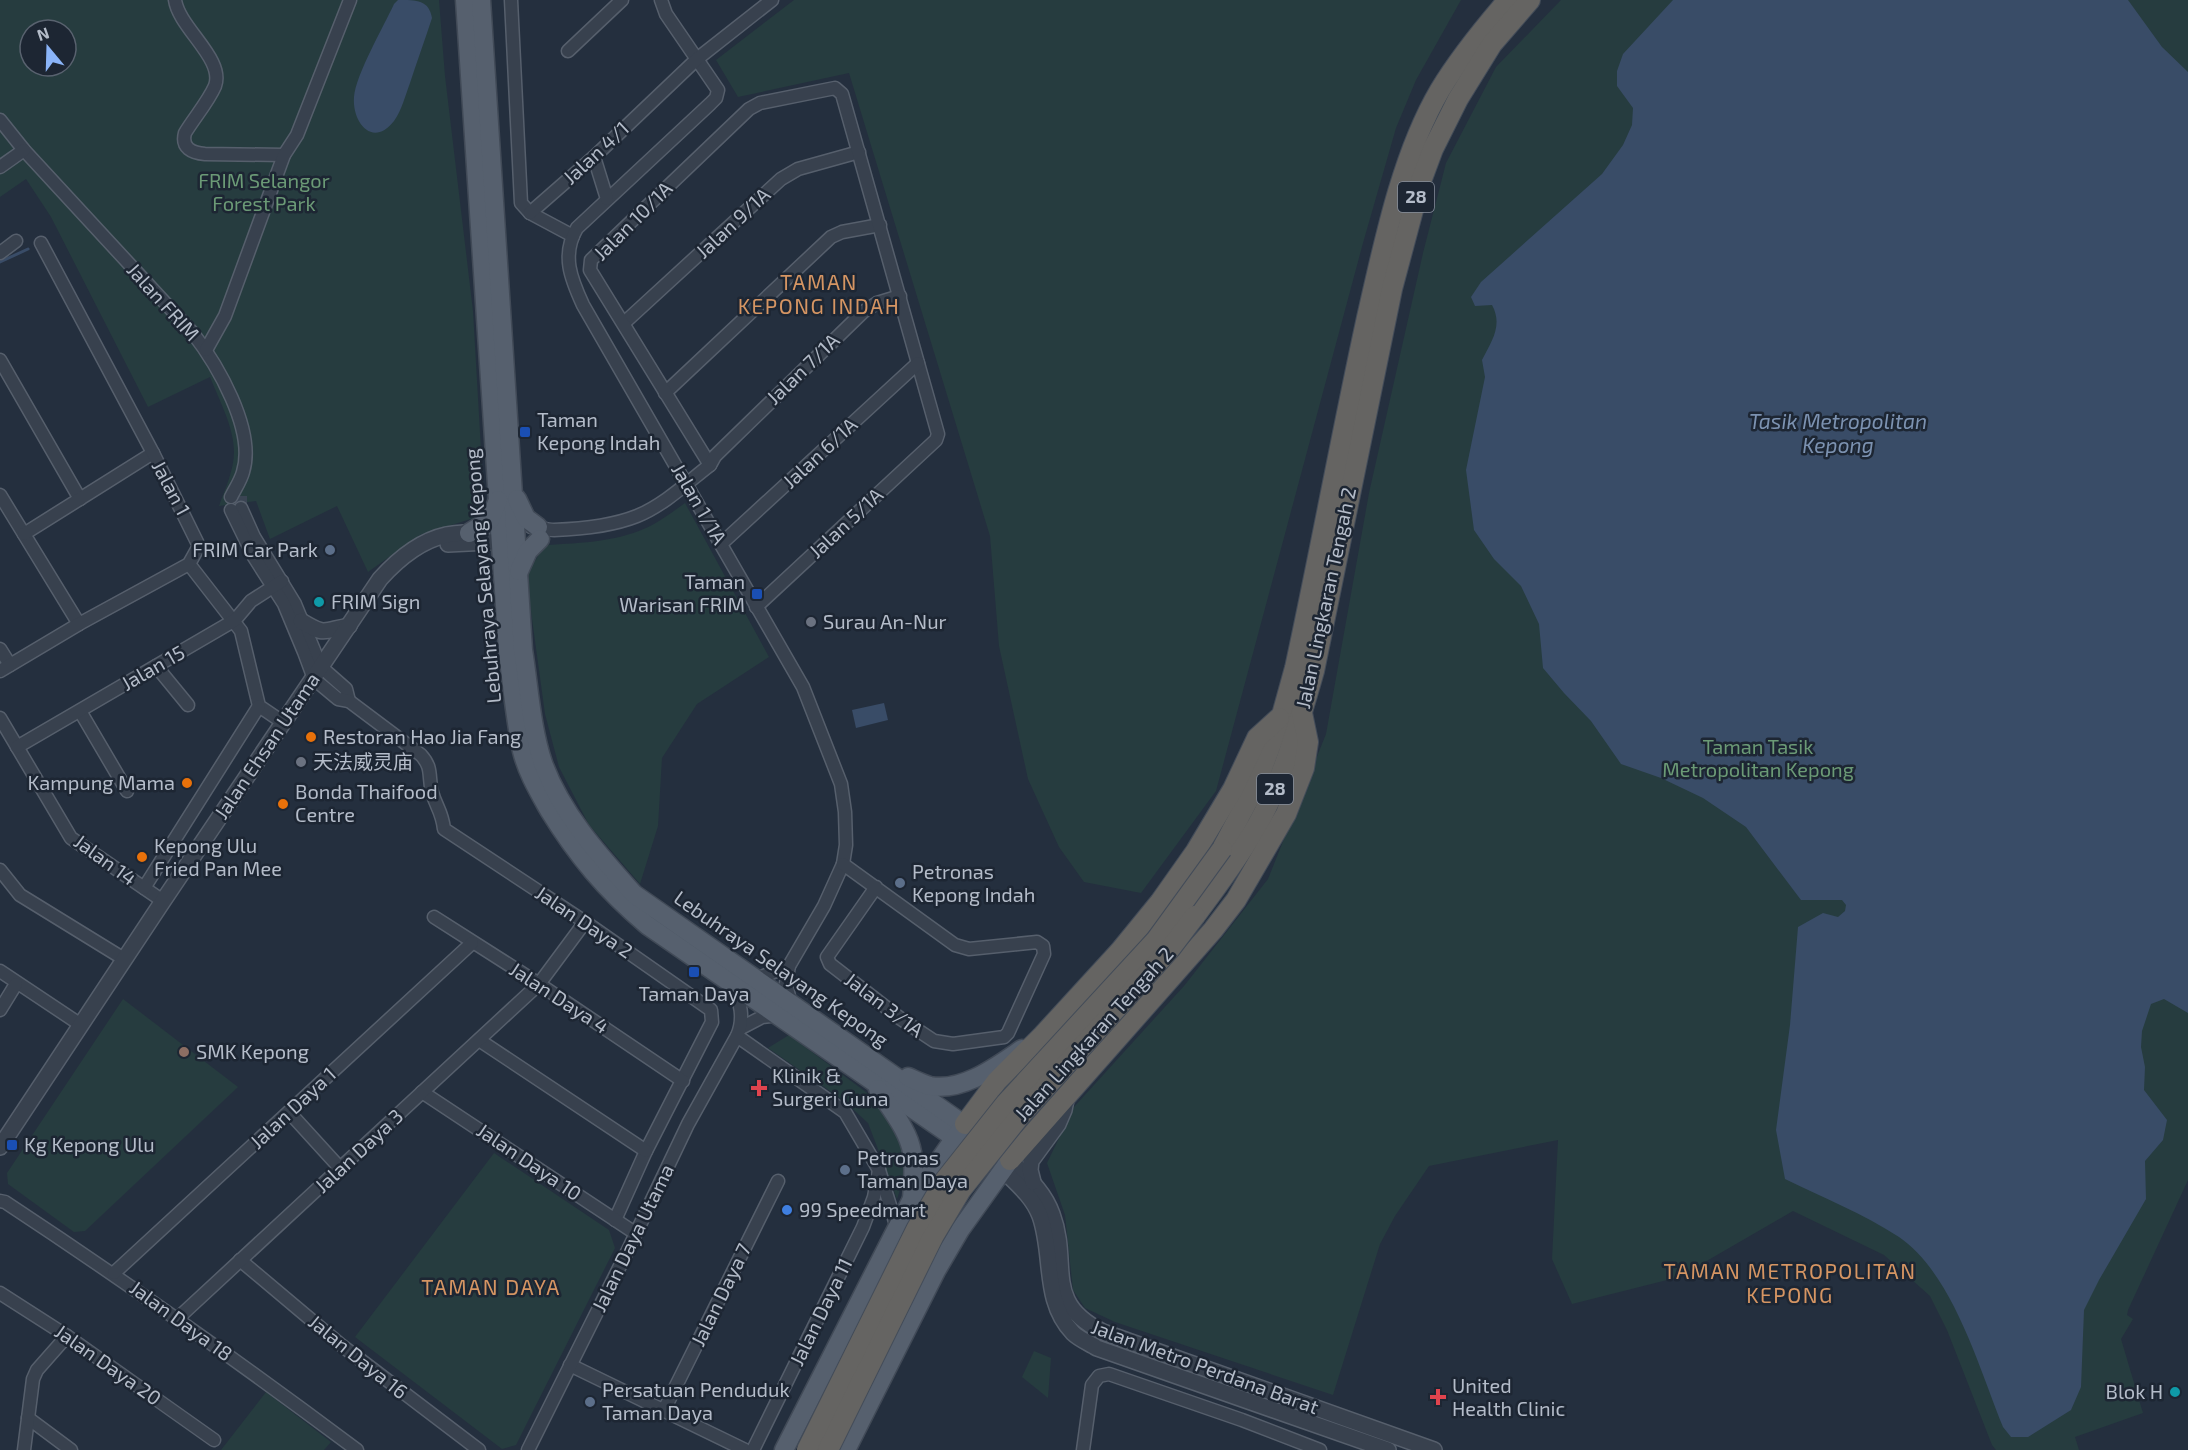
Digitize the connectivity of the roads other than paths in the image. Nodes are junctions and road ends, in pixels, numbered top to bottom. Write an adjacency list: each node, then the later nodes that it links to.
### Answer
1 (175, 0): 16 (street)
2 (350, 0): 16 (street)
3 (465, 0): 39 (main road, Lebuhraya Selayang Kepong)
4 (481, 0): 35 (main road, Lebuhraya Selayang Kepong)
5 (511, 0): 20 (street)
6 (622, 0): 11 (street)
7 (662, 0): 12 (street)
8 (772, 0): 12 (street, Jalan 4/1)
9 (1509, 0): 63 (highway, Jalan Lingkaran Tengah 2 / 28)
10 (1530, 0): 62 (highway, Jalan Lingkaran Tengah 2 / 28)
11 (568, 51)
12 (697, 59): 17 (street, Jalan 4/1); 19 (street)
13 (0, 120): 14 (street, Jalan FRIM)
14 (24, 150): 18 (street); 28 (street, Jalan FRIM)
15 (859, 152): 21 (street); 27 (street, Jalan 9/1A); 27 (street, Jalan 10/1A)
16 (284, 155): 28 (street)
17 (594, 157): 19 (street); 20 (street, Jalan 4/1)
18 (0, 167)
19 (607, 199): 22 (street)
20 (530, 213): 22 (street)
21 (880, 225): 26 (street); 31 (street)
22 (573, 236): 34 (street, Jalan 1/1A)
23 (16, 241): 25 (street)
24 (41, 243): 32 (street, Jalan 1)
25 (0, 252)
26 (900, 296): 30 (street); 33 (street, Jalan 7/1A)
27 (624, 323): 31 (street, Jalan 10/1A)
28 (206, 350): 37 (street, Jalan FRIM)
29 (0, 360): 38 (street)
30 (918, 363): 46 (street, Jalan 6/1A); 50 (street, Jalan 5/1A)
31 (665, 393): 33 (street, Jalan 10/1A)
32 (153, 453): 38 (street); 47 (street, Jalan 1)
33 (710, 459): 34 (street, Jalan 7/1A)
34 (687, 482): 41 (street, Jalan 7/1A); 46 (street, Jalan 1/1A)
35 (513, 486): 41 (main road); 44 (main road, Lebuhraya Selayang Kepong)
36 (0, 495): 43 (street)
37 (236, 496)
38 (80, 499): 43 (street)
39 (498, 500): 42 (main road); 44 (main road, Lebuhraya Selayang Kepong)
40 (236, 509): 49 (street)
41 (543, 532): 44 (street, Jalan 7/1A); 48 (main road)
42 (469, 533): 44 (street, Jalan Ehsan Utama); 45 (street, Jalan Ehsan Utama)
43 (24, 534): 53 (street)
44 (508, 535): 45 (street); 48 (main road, Lebuhraya Selayang Kepong); 83 (main road, Lebuhraya Selayang Kepong)
45 (430, 541): 54 (street, Jalan Ehsan Utama)
46 (721, 544): 50 (street, Jalan 1/1A)
47 (189, 564): 51 (street); 53 (street)
48 (518, 574): 80 (main road, Lebuhraya Selayang Kepong)
49 (278, 584): 51 (street, Jalan 15); 52 (street); 58 (street)
50 (756, 607): 69 (street, Jalan 1/1A)
51 (235, 620): 56 (street, Jalan 15); 60 (street)
52 (301, 621): 54 (street); 58 (street)
53 (79, 624): 57 (street)
54 (349, 626): 58 (street, Jalan Ehsan Utama)
55 (0, 649): 57 (street)
56 (156, 666): 59 (street); 61 (street, Jalan 15)
57 (5, 668)
58 (317, 673): 65 (street, Jalan Ehsan Utama); 75 (street, Jalan Daya 2)
59 (188, 705)
60 (259, 706): 65 (street); 72 (street)
61 (80, 711): 66 (street, Jalan 15); 67 (street)
62 (1302, 713): 68 (highway, Jalan Lingkaran Tengah 2 / 28); 94 (highway)
63 (1282, 715): 68 (highway, Jalan Lingkaran Tengah 2 / 28); 88 (highway)
64 (0, 718): 66 (street, Jalan 14)
65 (284, 723): 73 (street, Jalan Ehsan Utama)
66 (17, 747): 72 (street, Jalan 14)
67 (127, 791)
68 (1229, 854): 129 (highway, Jalan Lingkaran Tengah 2 / 28, bridge); 130 (highway, Jalan Lingkaran Tengah 2 / 28, bridge)
69 (843, 864): 71 (street); 78 (street, Jalan 1/1A)
70 (0, 870): 77 (street)
71 (876, 887): 71 (street, Jalan 3/1A)
72 (144, 888): 73 (street, Jalan 14)
73 (163, 901): 77 (street, Jalan Ehsan Utama)
74 (434, 917): 76 (street, Jalan Daya 4)
75 (585, 922): 82 (street, Jalan Daya 3); 91 (street, Jalan Daya 2)
76 (472, 943): 82 (street, Jalan Daya 4); 95 (street, Jalan Daya 1)
77 (124, 959): 86 (street, Jalan Ehsan Utama)
78 (789, 966): 80 (street); 84 (street, Jalan 1/1A)
79 (0, 971): 81 (street)
80 (756, 979): 84 (main road, Lebuhraya Selayang Kepong)
81 (16, 984): 85 (street); 86 (street)
82 (539, 984): 89 (street, Jalan Daya 3); 91 (street, Jalan Daya 4)
83 (733, 984): 84 (main road, Lebuhraya Selayang Kepong); 87 (street)
84 (785, 1008): 87 (street); 90 (main road, Lebuhraya Selayang Kepong)
85 (0, 1010)
86 (81, 1025): 98 (street, Jalan Ehsan Utama)
87 (739, 1032): 102 (street); 110 (street, Jalan Daya Utama)
88 (1043, 1035): 90 (main road); 92 (highway)
89 (479, 1040): 93 (street, Jalan Daya 3); 99 (street)
90 (877, 1074): 97 (main road, Lebuhraya Selayang Kepong); 105 (main road)
91 (683, 1081): 99 (street)
92 (997, 1082): 96 (highway); 97 (highway)
93 (422, 1092): 101 (street, Jalan Daya 3); 107 (street, Jalan Daya 10)
94 (1066, 1095): 96 (highway); 104 (street)
95 (289, 1112): 101 (street); 112 (street, Jalan Daya 1)
96 (1049, 1115): 100 (highway)
97 (960, 1131): 100 (main road, Lebuhraya Selayang Kepong); 105 (main road)
98 (0, 1147)
99 (646, 1151): 107 (street)
100 (1006, 1165): 104 (street, Jalan Metro Perdana Barat); 109 (main road); 115 (street, Jalan Metro Perdana Barat)
101 (340, 1168): 111 (street, Jalan Daya 3)
102 (879, 1170): 108 (street); 127 (street, Jalan Daya 11)
103 (778, 1180): 118 (street, Jalan Daya 7)
104 (1033, 1182): 115 (street, Jalan Metro Perdana Barat)
105 (915, 1196): 108 (main road); 109 (main road)
106 (0, 1201): 112 (street, Jalan Daya 18)
107 (615, 1220): 110 (street, Jalan Daya 10)
108 (897, 1228): 128 (main road)
109 (960, 1230): 131 (main road)
110 (635, 1233): 117 (street, Jalan Daya Utama)
111 (240, 1260): 114 (street, Jalan Daya 3); 124 (street, Jalan Daya 16)
112 (114, 1273): 114 (street, Jalan Daya 18)
113 (0, 1293): 116 (street, Jalan Daya 20)
114 (178, 1318): 123 (street, Jalan Daya 18)
115 (1079, 1329): 134 (street, Jalan Metro Perdana Barat); 135 (street, Jalan Metro Perdana Barat)
116 (67, 1335): 119 (street); 120 (street, Jalan Daya 20)
117 (570, 1365): 118 (street); 125 (street, Jalan Daya Utama)
118 (664, 1410): 126 (street)
119 (28, 1418): 121 (street); 122 (street)
120 (214, 1440)
121 (24, 1450)
122 (71, 1450)
123 (357, 1450)
124 (479, 1450)
125 (528, 1450)
126 (745, 1450)
127 (753, 1450)
128 (784, 1450)
129 (807, 1450)
130 (828, 1450)
131 (846, 1450)
132 (1083, 1450): 133 (street)
133 (1320, 1450)
134 (1388, 1450)
135 (1434, 1450)

